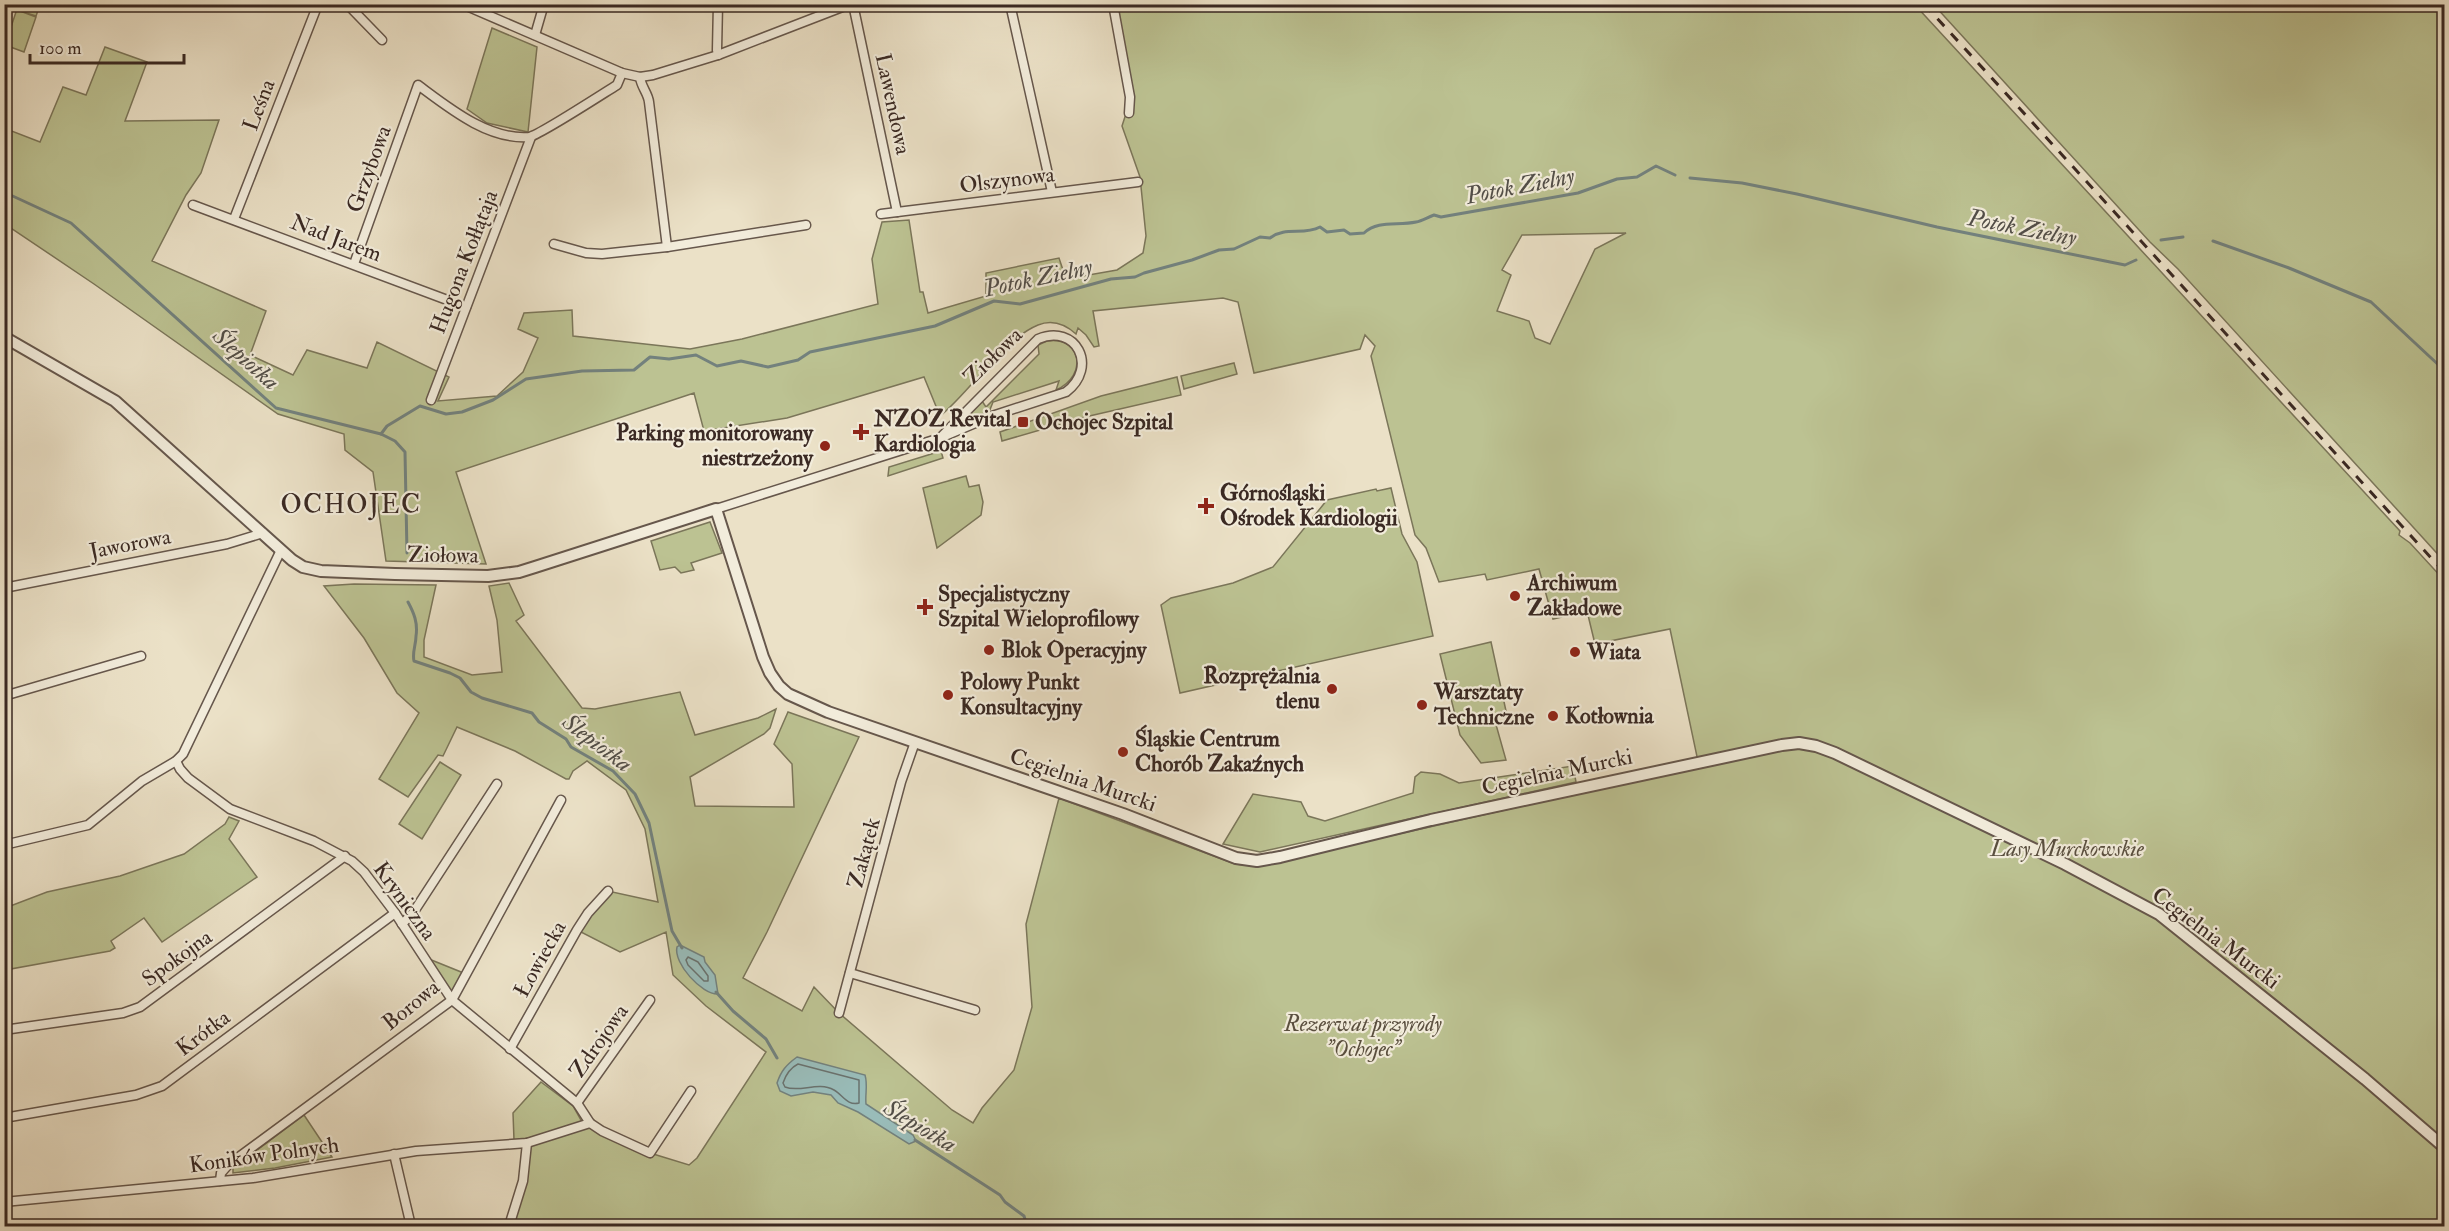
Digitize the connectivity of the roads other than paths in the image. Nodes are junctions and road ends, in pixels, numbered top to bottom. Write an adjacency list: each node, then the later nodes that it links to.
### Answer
1 (318, 4): 21 (street, Leśna)
2 (347, 4): 10 (street)
3 (462, 4): 9 (street)
4 (544, 4): 9 (street)
5 (718, 4): 11 (street)
6 (852, 4): 11 (street); 19 (street, Lawendowa)
7 (1010, 4): 17 (street)
8 (1113, 4): 14 (street)
9 (535, 35): 12 (street)
10 (382, 40)
11 (718, 55): 13 (street)
12 (622, 73): 13 (street); 15 (street)
13 (640, 77): 24 (street)
14 (1129, 113)
15 (531, 137): 25 (street, Grzybowa); 26 (street, Hugona Kołłątaja)
16 (1138, 182): 17 (street, Olszynowa)
17 (1052, 192): 19 (street, Olszynowa)
18 (193, 205): 21 (street, Nad Jarem)
19 (897, 212): 20 (street, Olszynowa)
20 (881, 214)
21 (234, 219): 25 (street, Nad Jarem)
22 (806, 225): 24 (street)
23 (554, 244): 24 (street)
24 (667, 247)
25 (354, 264): 26 (street, Nad Jarem)
26 (466, 307): 28 (street, Hugona Kołłątaja)
27 (4, 337): 31 (street, Ziołowa)
28 (431, 400)
29 (940, 438): 29 (street, Ziołowa); 30 (street, Ziołowa)
30 (716, 509): 32 (street, Ziołowa); 36 (street, Cegielnia Murcki)
31 (263, 533): 32 (street, Ziołowa); 33 (street, Jaworowa)
32 (281, 550): 37 (street)
33 (4, 588)
34 (141, 656): 35 (street)
35 (4, 696)
36 (915, 742): 45 (street, Zakątek); 57 (street, Cegielnia Murcki)
37 (176, 761): 40 (street); 41 (street, Kryniczna)
38 (497, 784): 44 (street)
39 (561, 800): 46 (street, Borowa)
40 (4, 845)
41 (345, 856): 43 (street, Kryniczna); 50 (street, Spokojna)
42 (608, 891): 51 (street, Łowiecka)
43 (394, 913): 44 (street, Kryniczna); 54 (street, Krótka)
44 (402, 924): 46 (street, Kryniczna)
45 (850, 973): 48 (street); 49 (street, Zakątek)
46 (452, 1000): 51 (street, Kryniczna); 59 (street, Borowa)
47 (650, 1000): 53 (street, Zdrojowa)
48 (975, 1010)
49 (839, 1013)
50 (4, 1030)
51 (510, 1049): 53 (street, Kryniczna)
52 (691, 1091): 55 (street, Kryniczna)
53 (577, 1103): 55 (street, Kryniczna)
54 (4, 1118)
55 (590, 1123): 56 (street, Koników Polnych)
56 (527, 1143): 58 (street, Koników Polnych); 62 (street)
57 (2445, 1147)
58 (394, 1154): 59 (street, Koników Polnych); 61 (street)
59 (220, 1181): 60 (street, Koników Polnych)
60 (4, 1202)
61 (411, 1227)
62 (508, 1227)

